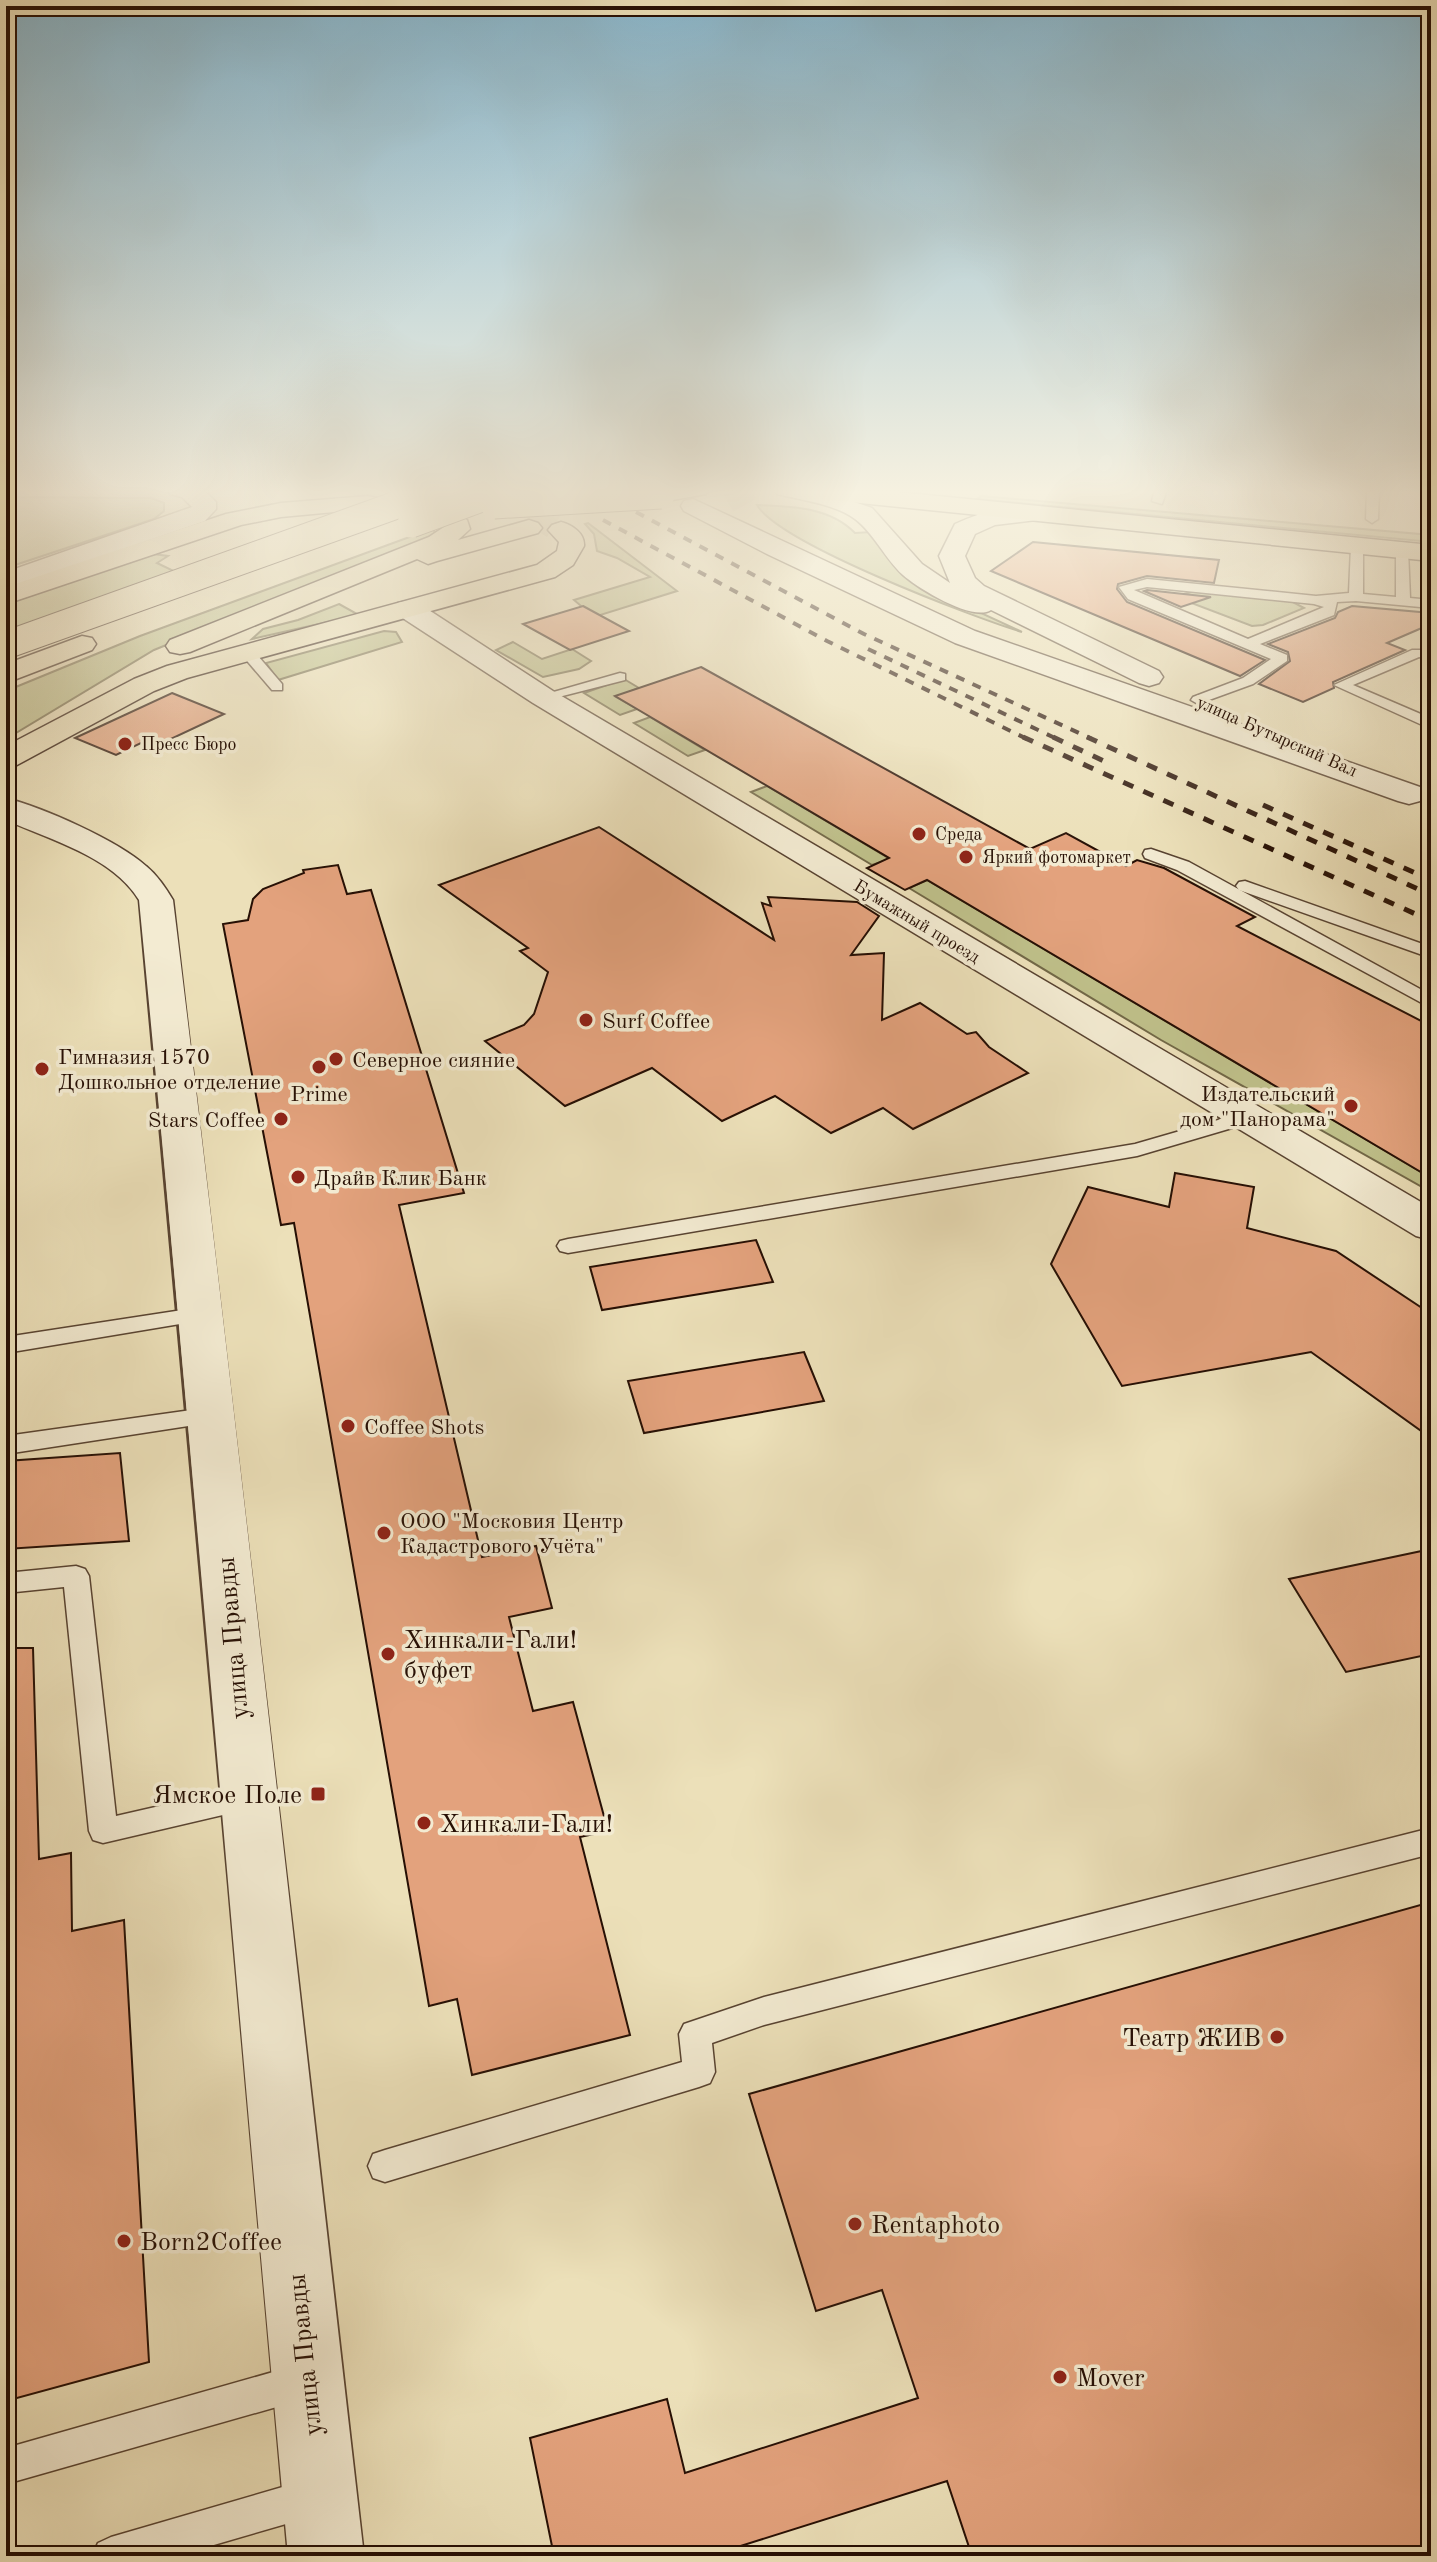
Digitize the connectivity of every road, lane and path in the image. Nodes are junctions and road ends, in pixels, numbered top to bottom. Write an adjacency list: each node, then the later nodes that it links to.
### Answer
1 (108, 609): 13 (main road, bridge)
2 (189, 609): 17 (main road, bridge)
3 (272, 609): 24 (main road)
4 (295, 609): 22 (main road, bridge)
5 (408, 609): 14 (main road); 20 (street, Бумажный проезд)
6 (904, 609): 26 (street)
7 (939, 609): 21 (street)
8 (984, 609): 16 (street)
9 (1009, 609): 16 (street)
10 (1163, 609): 12 (lane)
11 (1330, 609): 12 (lane)
12 (1248, 644): 21 (lane)
13 (6, 645)
14 (247, 652): 19 (lane); 22 (main road)
15 (1431, 654): 23 (lane)
16 (1123, 665): 21 (street, улица Бутырский Вал)
17 (6, 674)
18 (620, 677): 20 (lane)
19 (277, 687)
20 (543, 697): 32 (street, Бумажный проезд)
21 (1198, 700): 26 (street, улица Бутырский Вал)
22 (93, 711): 25 (main road)
23 (1425, 721)
24 (6, 743)
25 (6, 758)
26 (1420, 799)
27 (6, 808): 35 (street, улица Правды)
28 (1151, 854): 29 (lane)
29 (1183, 866): 30 (lane); 31 (lane)
30 (1431, 953)
31 (1431, 1002)
32 (1240, 1115): 33 (street, Бумажный проезд); 34 (lane)
33 (1431, 1226)
34 (568, 1246)
35 (202, 1314): 36 (lane); 37 (street, улица Правды)
36 (6, 1345)
37 (213, 1415): 38 (lane); 40 (street, улица Правды)
38 (6, 1445)
39 (6, 1583): 40 (lane)
40 (247, 1798): 43 (street, улица Правды)
41 (1431, 1841): 42 (lane)
42 (385, 2166)
43 (307, 2381): 44 (lane); 45 (street, улица Правды)
44 (6, 2466)
45 (322, 2526): 46 (lane)
46 (111, 2556)

